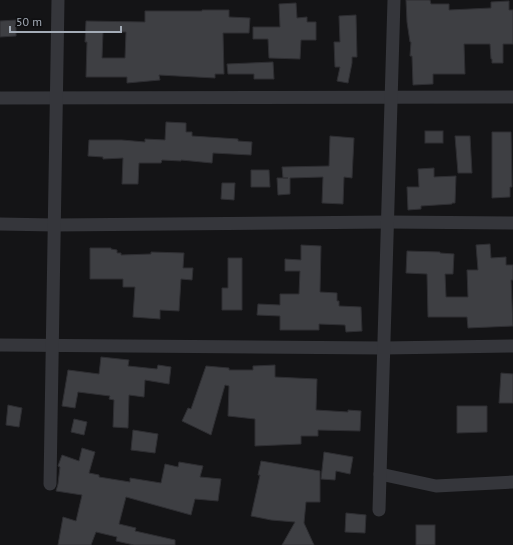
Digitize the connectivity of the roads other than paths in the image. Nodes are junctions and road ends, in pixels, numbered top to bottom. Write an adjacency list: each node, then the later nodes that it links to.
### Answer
1 (58, 0): 3 (street)
2 (394, 0): 4 (street)
3 (56, 97): 4 (street); 6 (street); 10 (street)
4 (391, 97): 5 (street); 7 (street)
5 (513, 97)
6 (0, 98)
7 (388, 222): 8 (street); 10 (street); 14 (street)
8 (513, 223)
9 (0, 224): 10 (street)
10 (54, 226): 12 (street)
11 (0, 345): 12 (street)
12 (52, 346): 14 (street); 17 (street)
13 (513, 346): 14 (street)
14 (384, 348): 15 (street)
15 (380, 474): 16 (street); 18 (street)
16 (513, 482)
17 (50, 484)
18 (379, 510)

